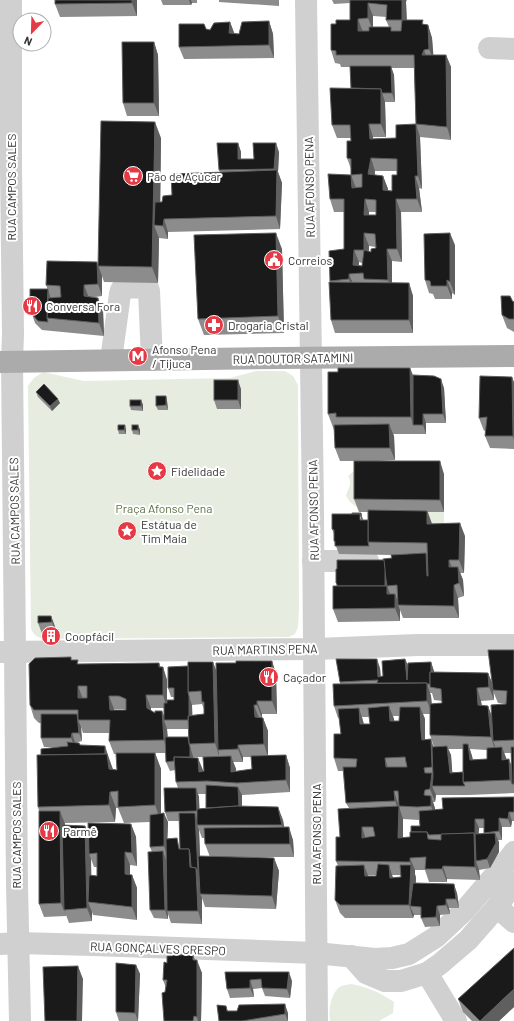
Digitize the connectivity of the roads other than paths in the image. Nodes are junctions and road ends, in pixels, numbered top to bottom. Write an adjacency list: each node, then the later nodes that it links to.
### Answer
1 (11, 0): 9 (street, RUA CAMPOS SALES)
2 (306, 0): 6 (street, RUA AFONSO PENA)
3 (489, 48): 4 (street)
4 (514, 49)
5 (514, 356): 6 (main road, RUA DOUTOR SATAMINI)
6 (312, 358): 8 (main road, RUA DOUTOR SATAMINI); 10 (street, RUA AFONSO PENA)
7 (110, 360): 8 (main road, RUA DOUTOR SATAMINI); 8 (street); 9 (main road, RUA DOUTOR SATAMINI)
8 (152, 360)
9 (6, 362): 14 (street, RUA CAMPOS SALES)
10 (313, 561): 11 (street); 13 (street, RUA AFONSO PENA)
11 (388, 561)
12 (514, 645): 13 (street, RUA MARTINS PENA)
13 (315, 649): 14 (street, RUA MARTINS PENA); 20 (street, RUA AFONSO PENA)
14 (8, 652): 19 (street, RUA CAMPOS SALES)
15 (514, 852): 21 (street, RUA GONÇALVES CRESPO)
16 (514, 882): 17 (street)
17 (497, 907): 18 (street); 22 (street)
18 (514, 922)
19 (9, 944): 20 (street, RUA GONÇALVES CRESPO); 23 (street, RUA CAMPOS SALES)
20 (316, 953): 21 (street, RUA GONÇALVES CRESPO); 24 (street, RUA AFONSO PENA)
21 (351, 956): 22 (street)
22 (427, 973): 25 (street)
23 (20, 1021)
24 (317, 1021)
25 (456, 1021)

